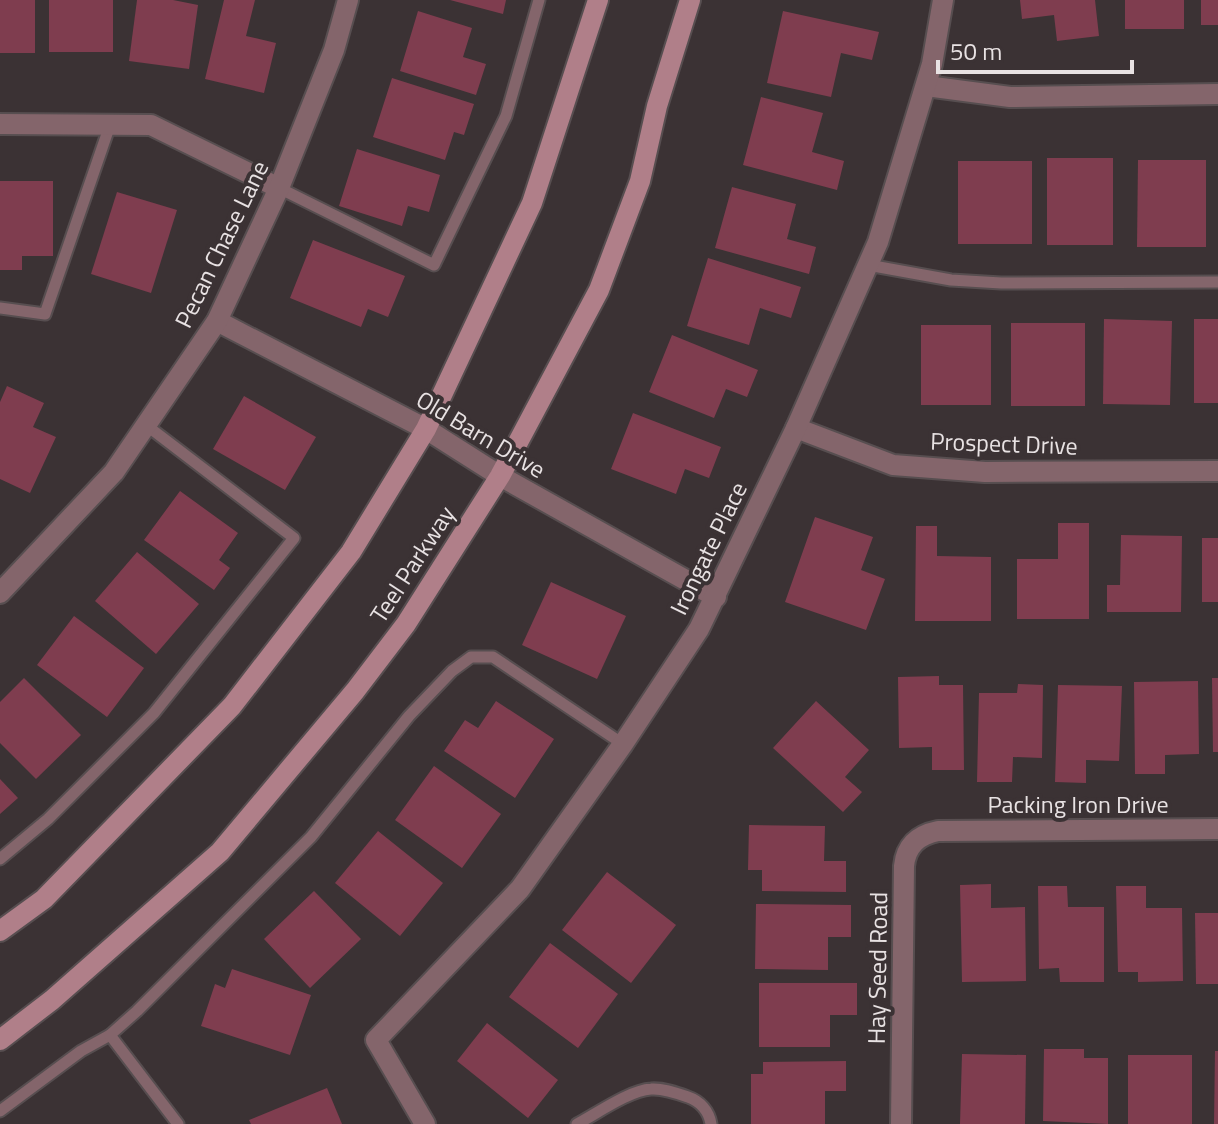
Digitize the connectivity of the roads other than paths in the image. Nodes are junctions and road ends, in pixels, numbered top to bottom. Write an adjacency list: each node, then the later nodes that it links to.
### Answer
1 (348, 0): 10 (street, Pecan Chase Lane)
2 (539, 0): 10 (lane)
3 (598, 0): 17 (main road)
4 (690, 0): 19 (main road, Teel Parkway)
5 (943, 0): 6 (street, Irongate Place)
6 (926, 86): 7 (street); 11 (street, Irongate Place)
7 (1218, 94)
8 (0, 124): 9 (street)
9 (110, 125): 10 (street); 13 (lane)
10 (279, 188): 14 (street, Pecan Chase Lane)
11 (868, 265): 12 (lane); 16 (street, Irongate Place)
12 (1218, 282)
13 (0, 308)
14 (217, 321): 15 (street, Pecan Chase Lane); 17 (street, Old Barn Drive)
15 (146, 425): 20 (street, Pecan Chase Lane); 25 (lane)
16 (796, 428): 18 (street, Prospect Drive); 21 (street, Irongate Place)
17 (426, 429): 19 (street, Old Barn Drive); 26 (main road)
18 (1218, 471)
19 (500, 476): 21 (street, Old Barn Drive); 28 (main road, Teel Parkway)
20 (5, 580)
21 (716, 597): 22 (street, Irongate Place)
22 (623, 744): 27 (lane); 31 (street, Irongate Place)
23 (1218, 829): 24 (street, Packing Iron Drive)
24 (938, 831): 34 (street, Hay Seed Road)
25 (0, 859)
26 (0, 931)
27 (110, 1035): 29 (lane); 30 (lane)
28 (0, 1040)
29 (0, 1111)
30 (178, 1124)
31 (425, 1124)
32 (577, 1124): 33 (lane)
33 (711, 1124)
34 (901, 1124)

